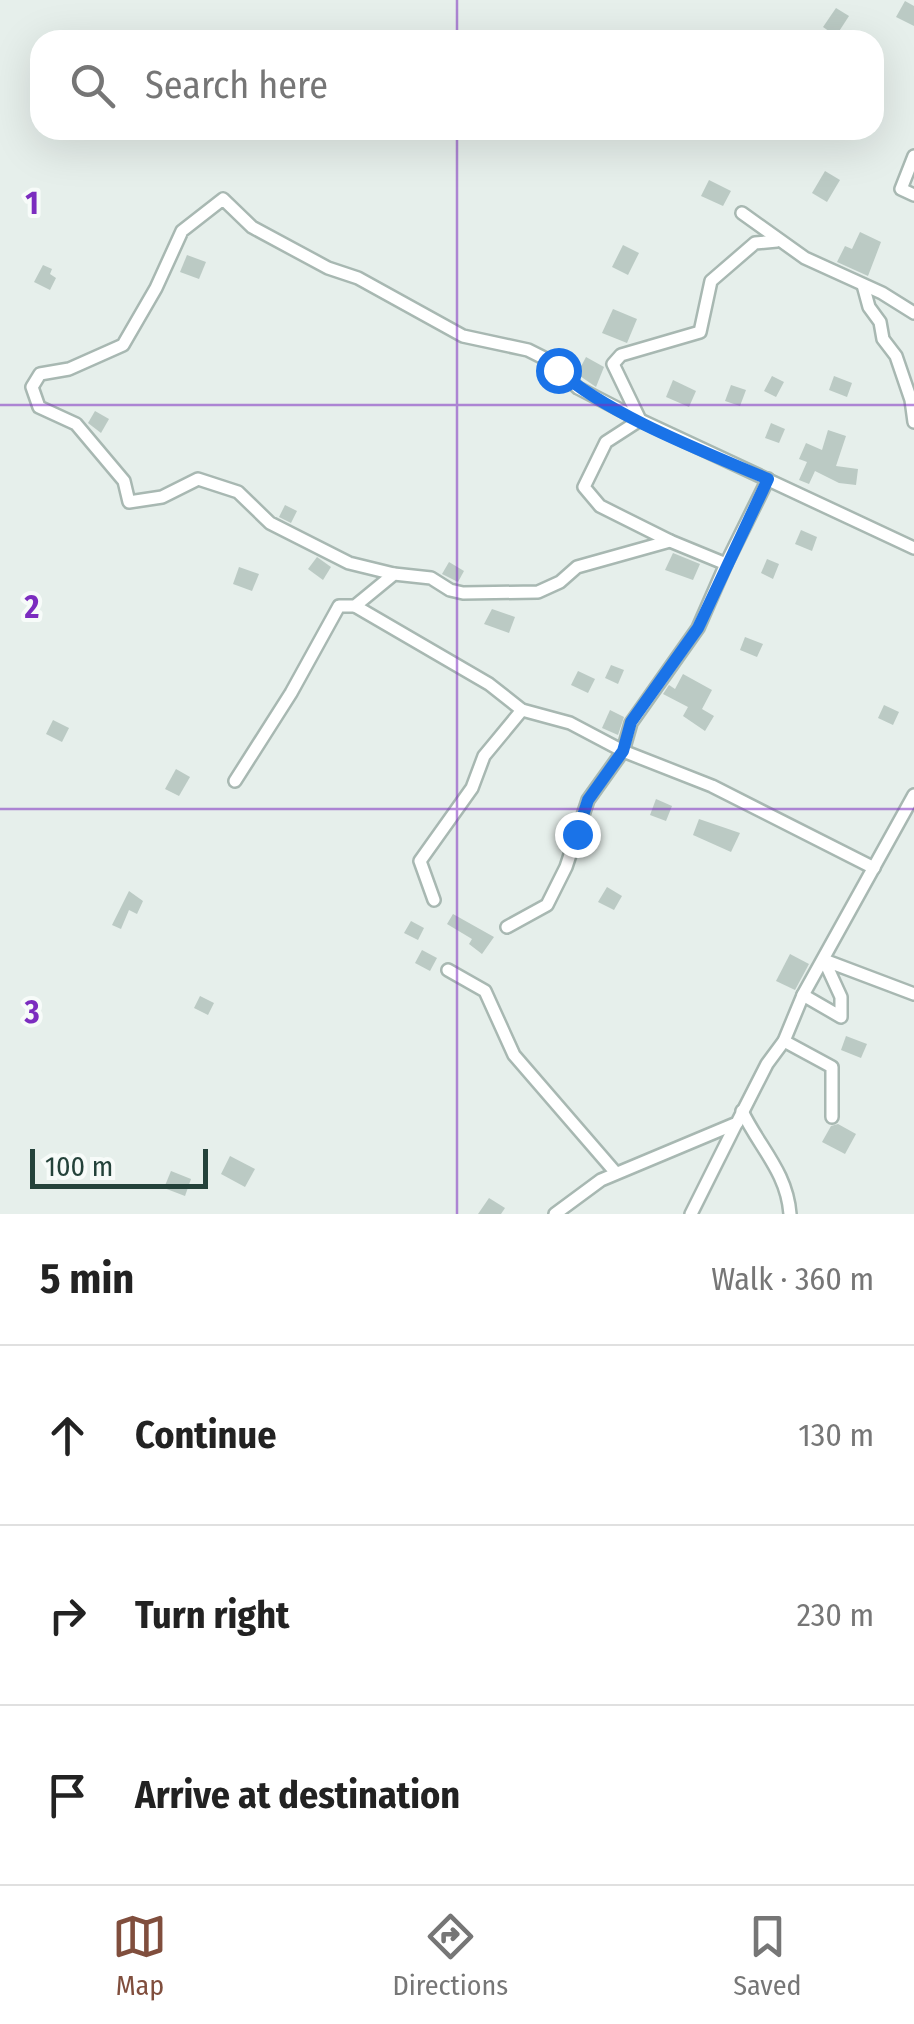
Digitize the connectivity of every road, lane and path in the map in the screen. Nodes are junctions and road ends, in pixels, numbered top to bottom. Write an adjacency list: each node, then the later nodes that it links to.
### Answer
1 (914, 156): 2 (street)
2 (914, 195)
3 (742, 214): 4 (street)
4 (777, 240): 5 (street); 7 (street)
5 (864, 285): 6 (street); 8 (street)
6 (914, 313)
7 (640, 420): 9 (street); 10 (street); 13 (street)
8 (914, 422)
9 (768, 479): 11 (street); 12 (street)
10 (670, 541): 12 (street); 13 (street)
11 (914, 548)
12 (726, 564): 16 (street)
13 (394, 574): 14 (street)
14 (355, 606): 15 (street); 17 (street)
15 (522, 710): 16 (street); 20 (street)
16 (623, 751): 19 (street); 21 (street)
17 (235, 781)
18 (914, 796): 19 (street)
19 (874, 868): 22 (street)
20 (434, 900)
21 (507, 927)
22 (824, 960): 24 (street); 25 (street); 25 (street)
23 (448, 970): 29 (street)
24 (914, 994)
25 (803, 995): 26 (street)
26 (784, 1041): 27 (street); 28 (street)
27 (739, 1117): 29 (street); 31 (street); 32 (street)
28 (832, 1117)
29 (616, 1173): 30 (street)
30 (555, 1214)
31 (690, 1214)
32 (790, 1214)

